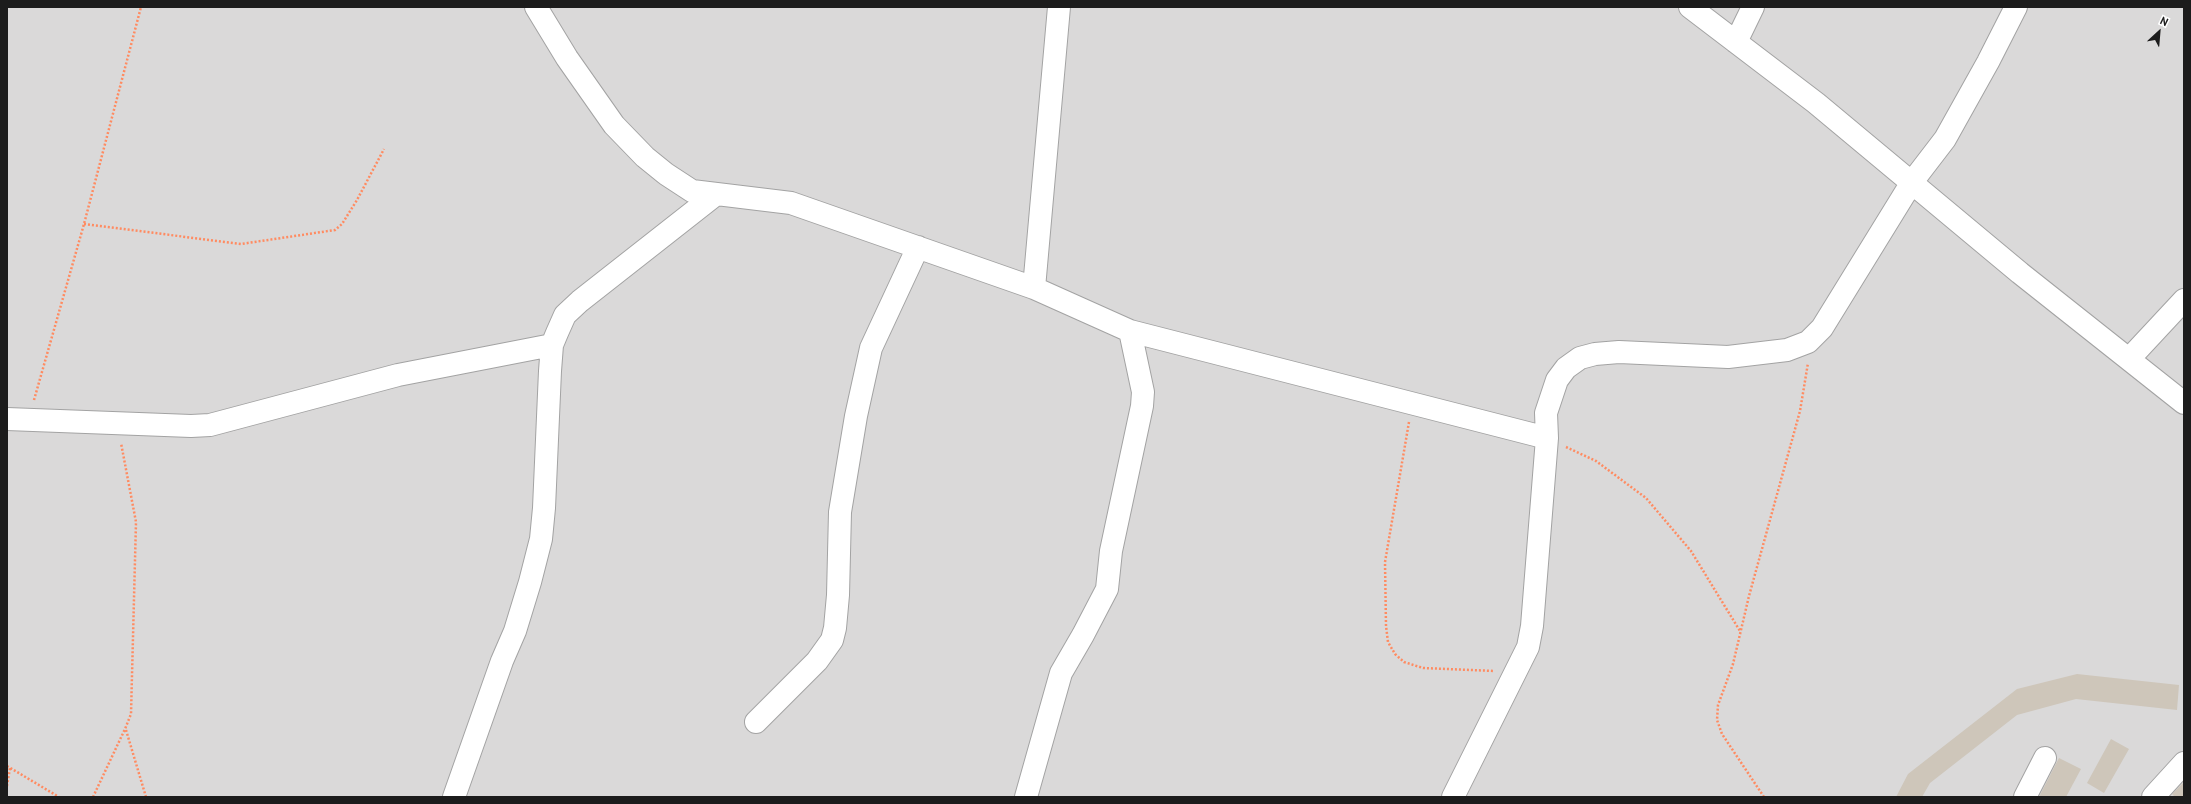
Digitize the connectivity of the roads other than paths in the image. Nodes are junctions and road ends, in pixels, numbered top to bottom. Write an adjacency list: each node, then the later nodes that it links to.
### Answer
1 (536, 7): 8 (street)
2 (1059, 7): 10 (street)
3 (1690, 7): 6 (street)
4 (1754, 7): 6 (street)
5 (2016, 7): 7 (street)
6 (1736, 42): 7 (street)
7 (1912, 182): 14 (street); 17 (street)
8 (715, 195): 9 (street); 13 (street)
9 (918, 247): 10 (street); 18 (street)
10 (1034, 288): 12 (street)
11 (2184, 300): 14 (street)
12 (1130, 331): 17 (street); 22 (street)
13 (552, 345): 16 (street); 21 (street)
14 (2129, 359): 15 (street)
15 (2184, 403)
16 (7, 420)
17 (1547, 438): 23 (street)
18 (756, 722)
19 (2045, 758): 24 (street)
20 (2184, 762): 25 (street)
21 (454, 797)
22 (1026, 797)
23 (1453, 797)
24 (2025, 797)
25 (2152, 797)

